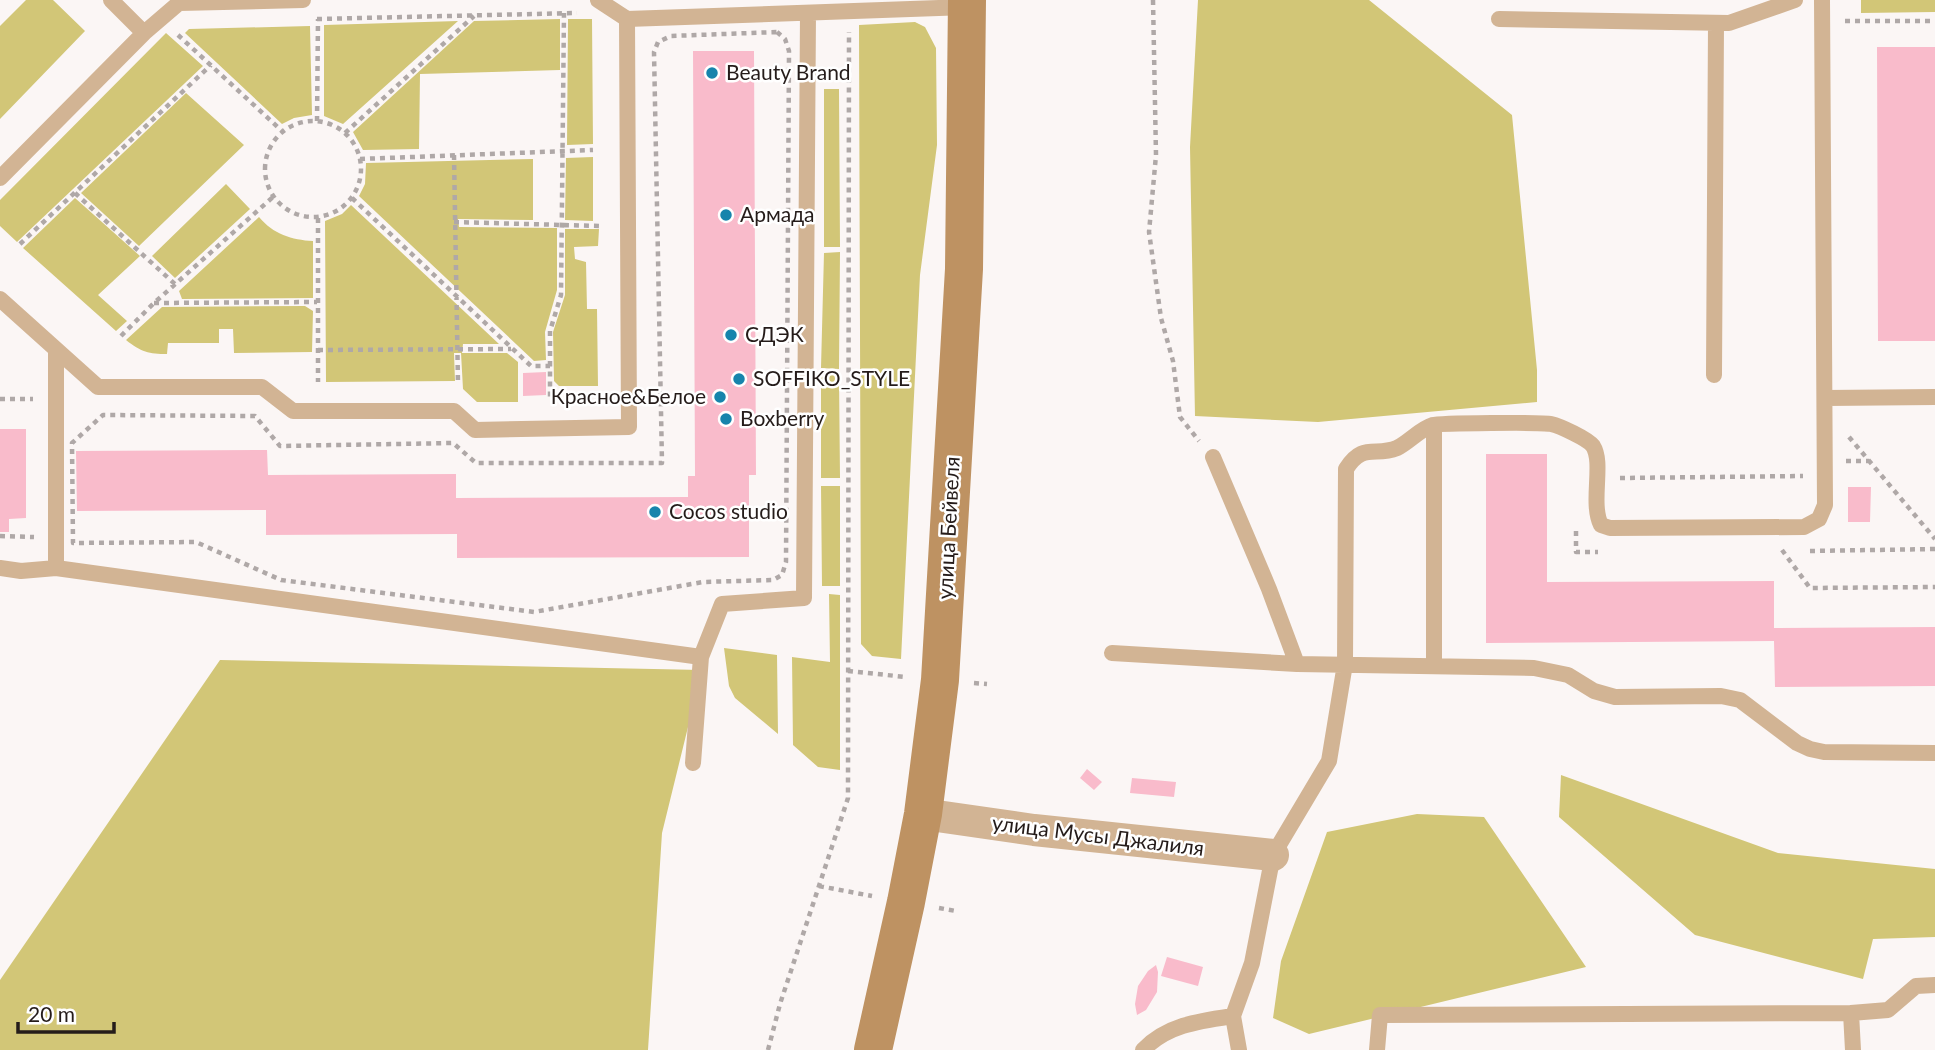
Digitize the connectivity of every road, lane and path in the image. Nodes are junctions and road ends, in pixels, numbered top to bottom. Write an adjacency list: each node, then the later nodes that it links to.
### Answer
1 (111, 0): 21 (lane)
2 (303, 0): 21 (lane)
3 (598, 0): 15 (lane)
4 (1153, 0): 59 (path)
5 (1795, 0): 19 (lane)
6 (1822, 0): 57 (lane)
7 (967, 4): 10 (lane); 76 (main road, улица Бейвеля)
8 (1843, 11): 18 (path)
9 (583, 12): 11 (path)
10 (849, 12): 12 (lane); 81 (path)
11 (564, 13): 13 (path); 27 (path)
12 (808, 13): 15 (lane); 70 (lane)
13 (475, 15): 14 (path); 25 (path)
14 (318, 19): 17 (path); 23 (path)
15 (626, 19): 48 (lane)
16 (1499, 19): 19 (lane)
17 (305, 20)
18 (1935, 21)
19 (1716, 23): 50 (lane)
20 (181, 28): 22 (path)
21 (144, 33): 30 (lane)
22 (211, 65): 24 (path); 31 (path)
23 (317, 121): 24 (path); 25 (path)
24 (282, 131): 32 (path)
25 (345, 133): 29 (path)
26 (593, 150): 27 (path)
27 (562, 151): 28 (path); 36 (path)
28 (454, 155): 29 (path); 35 (path)
29 (360, 159): 33 (path)
30 (0, 178)
31 (75, 193): 38 (path); 39 (path)
32 (273, 197): 34 (path); 39 (path)
33 (352, 198): 34 (path); 40 (path)
34 (318, 218): 42 (path)
35 (454, 222): 36 (path); 40 (path)
36 (562, 225): 37 (path); 49 (path)
37 (599, 226)
38 (20, 244)
39 (176, 285): 43 (path)
40 (456, 294): 45 (path); 46 (path)
41 (0, 299): 48 (lane)
42 (317, 302): 43 (path); 47 (path)
43 (154, 303): 44 (path)
44 (121, 336)
45 (457, 348): 46 (path); 47 (path); 52 (path)
46 (512, 349): 49 (path)
47 (318, 350): 51 (path)
48 (56, 351): 67 (lane)
49 (550, 366): 56 (path)
50 (1714, 375)
51 (318, 382)
52 (458, 384)
53 (1935, 397): 57 (lane)
54 (0, 399): 55 (path)
55 (34, 399)
56 (550, 401)
57 (1826, 404): 60 (lane); 65 (path)
58 (1434, 425): 61 (lane); 72 (lane); 73 (lane)
59 (1213, 457): 71 (lane)
60 (1825, 476): 61 (path); 62 (lane)
61 (1596, 478): 62 (lane)
62 (1766, 527): 68 (path)
63 (0, 537): 64 (path)
64 (45, 537)
65 (1935, 539)
66 (0, 568): 67 (lane)
67 (56, 568): 70 (lane)
68 (1935, 587)
69 (1112, 653): 71 (lane)
70 (701, 657): 75 (lane)
71 (1297, 664): 72 (lane)
72 (1345, 664): 73 (lane); 77 (lane)
73 (1434, 665): 74 (lane)
74 (1935, 753)
75 (693, 763)
76 (923, 814): 77 (street, улица Мусы Джалиля); 82 (main road, улица Бейвеля)
77 (1273, 855): 80 (lane)
78 (1935, 985): 79 (lane)
79 (1851, 1013): 85 (lane); 86 (lane)
80 (1233, 1016): 83 (lane); 84 (lane)
81 (768, 1050)
82 (873, 1050)
83 (1143, 1050)
84 (1239, 1050)
85 (1377, 1050)
86 (1853, 1050)

